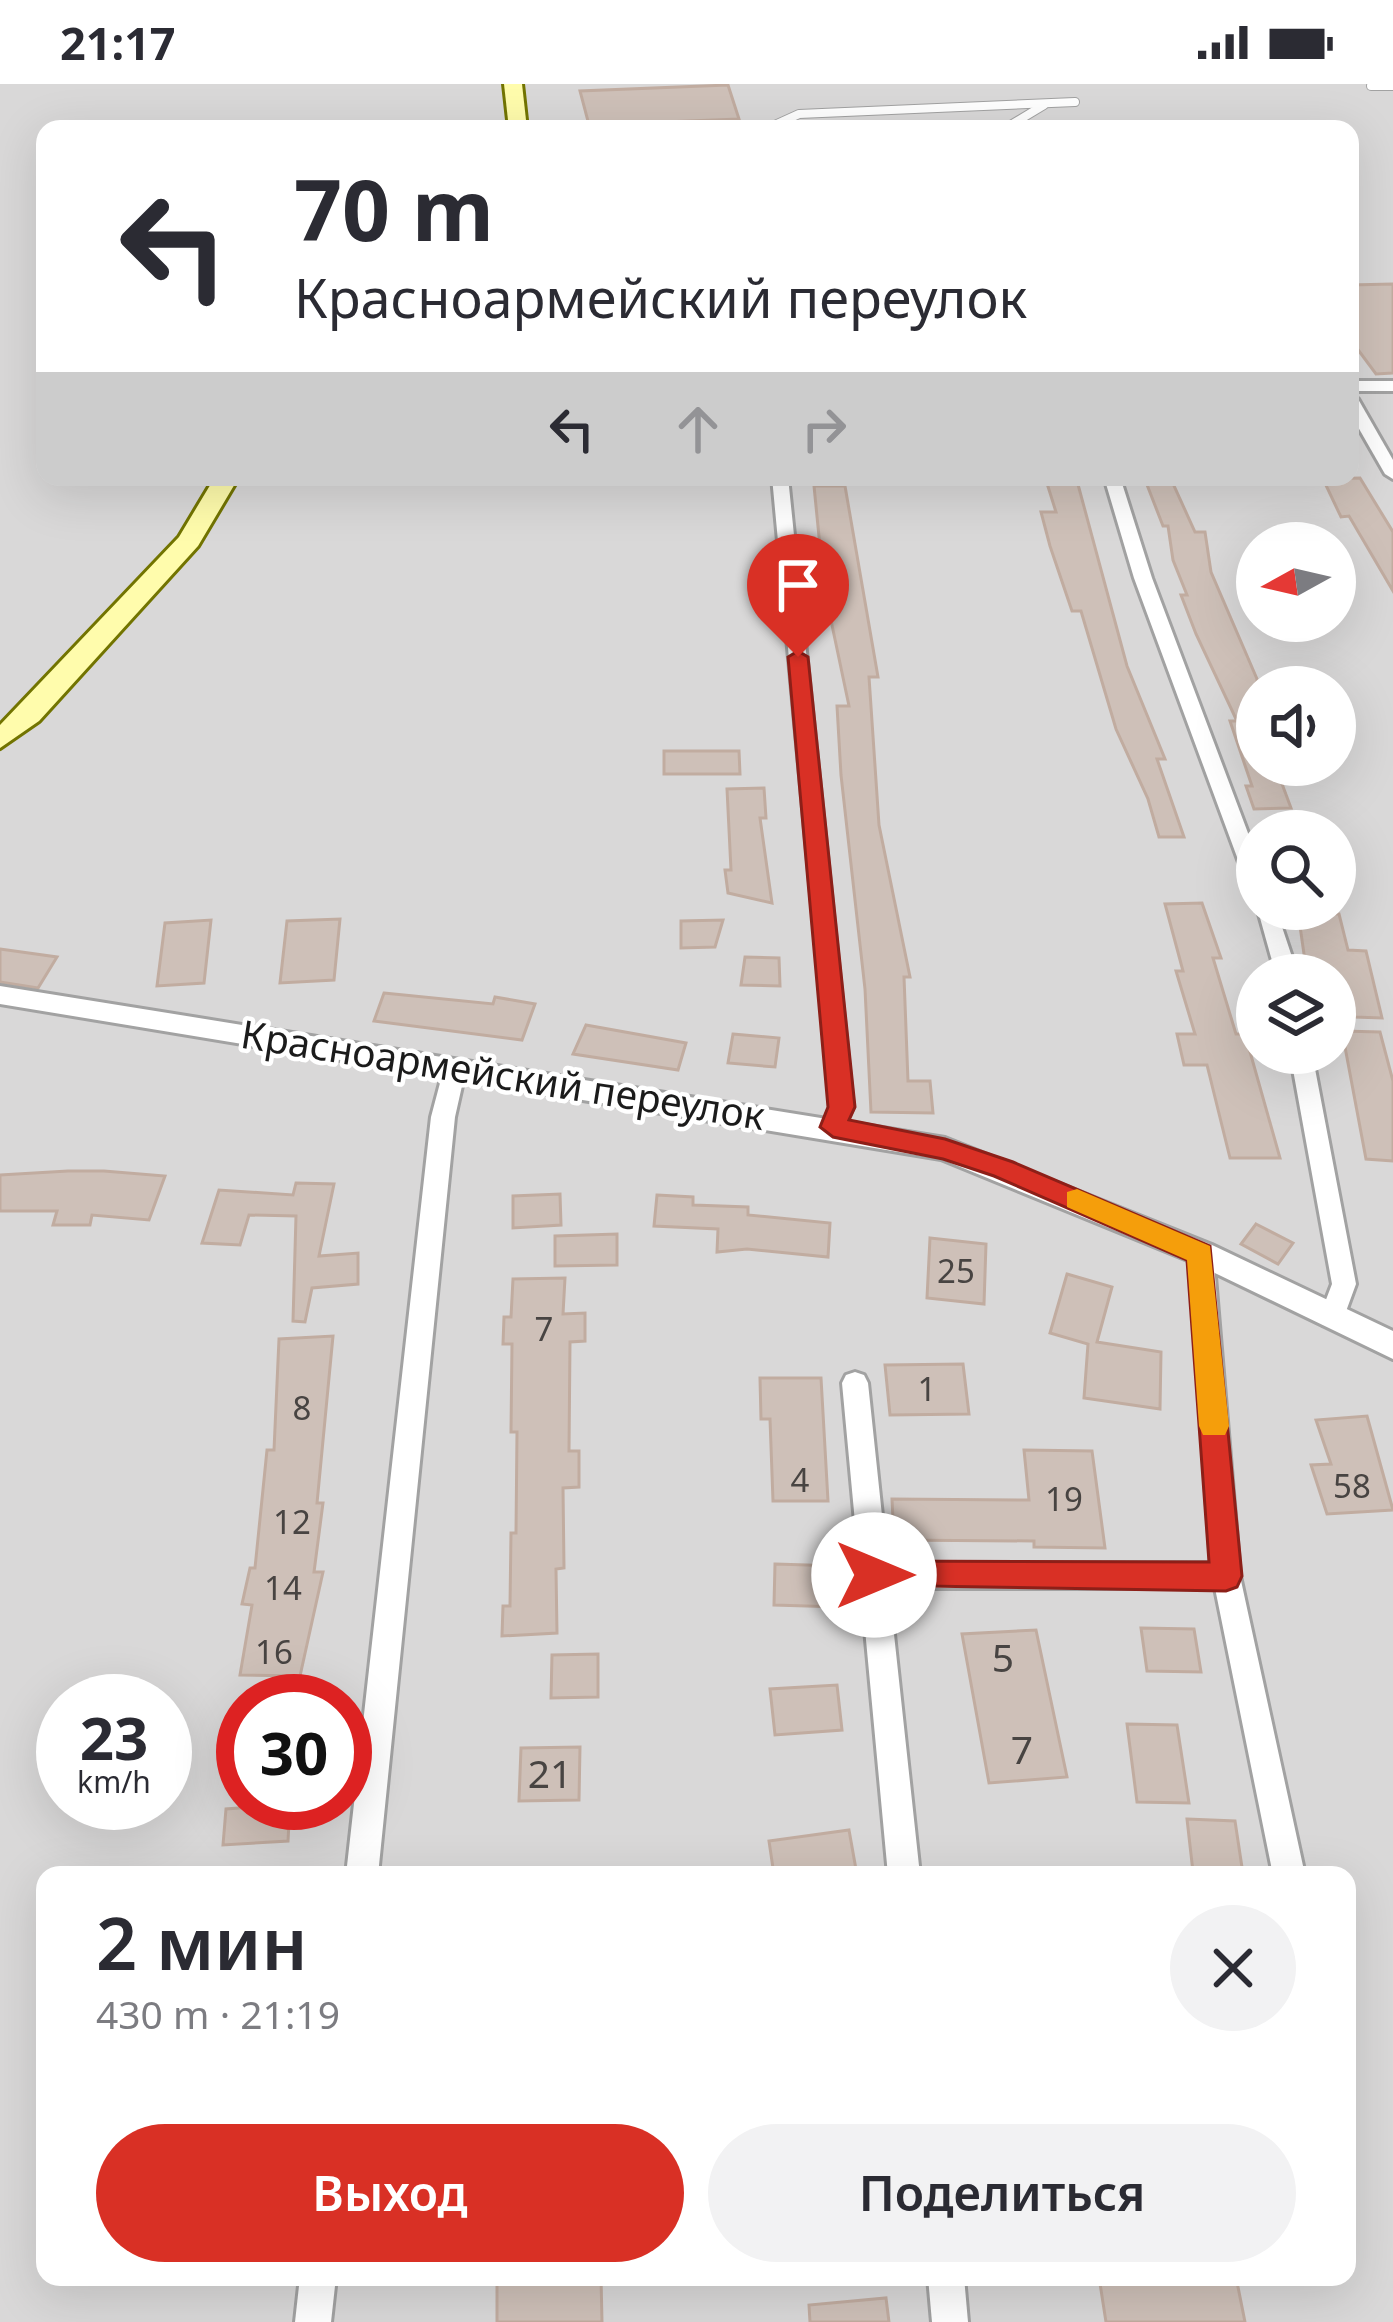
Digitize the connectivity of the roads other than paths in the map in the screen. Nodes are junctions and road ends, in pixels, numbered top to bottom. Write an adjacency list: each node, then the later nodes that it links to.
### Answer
1 (513, 84): 6 (main road)
2 (1371, 86): 3 (lane)
3 (1393, 86)
4 (1075, 102): 5 (lane)
5 (1046, 104): 7 (lane); 8 (lane)
6 (517, 120)
7 (786, 120)
8 (1019, 120)
9 (1359, 386): 10 (street)
10 (1393, 386)
11 (1359, 415): 12 (street)
12 (1393, 474)
13 (222, 486): 16 (main road)
14 (782, 486): 21 (street)
15 (1115, 486): 17 (street)
16 (0, 739)
17 (1236, 825)
18 (0, 995): 19 (street, Красноармейский переулок)
19 (455, 1068): 21 (street, Красноармейский переулок); 28 (street)
20 (1305, 1074): 23 (street)
21 (833, 1127): 22 (street, Красноармейский переулок)
22 (1201, 1253): 23 (street, Красноармейский переулок); 27 (street)
23 (1332, 1318): 24 (street, Красноармейский переулок)
24 (1393, 1346)
25 (855, 1383): 26 (street)
26 (874, 1575): 27 (street); 29 (street)
27 (1226, 1576): 30 (street)
28 (363, 1866)
29 (903, 1866)
30 (1287, 1866)
31 (317, 2286): 33 (street)
32 (947, 2286): 34 (street)
33 (314, 2322)
34 (950, 2322)

